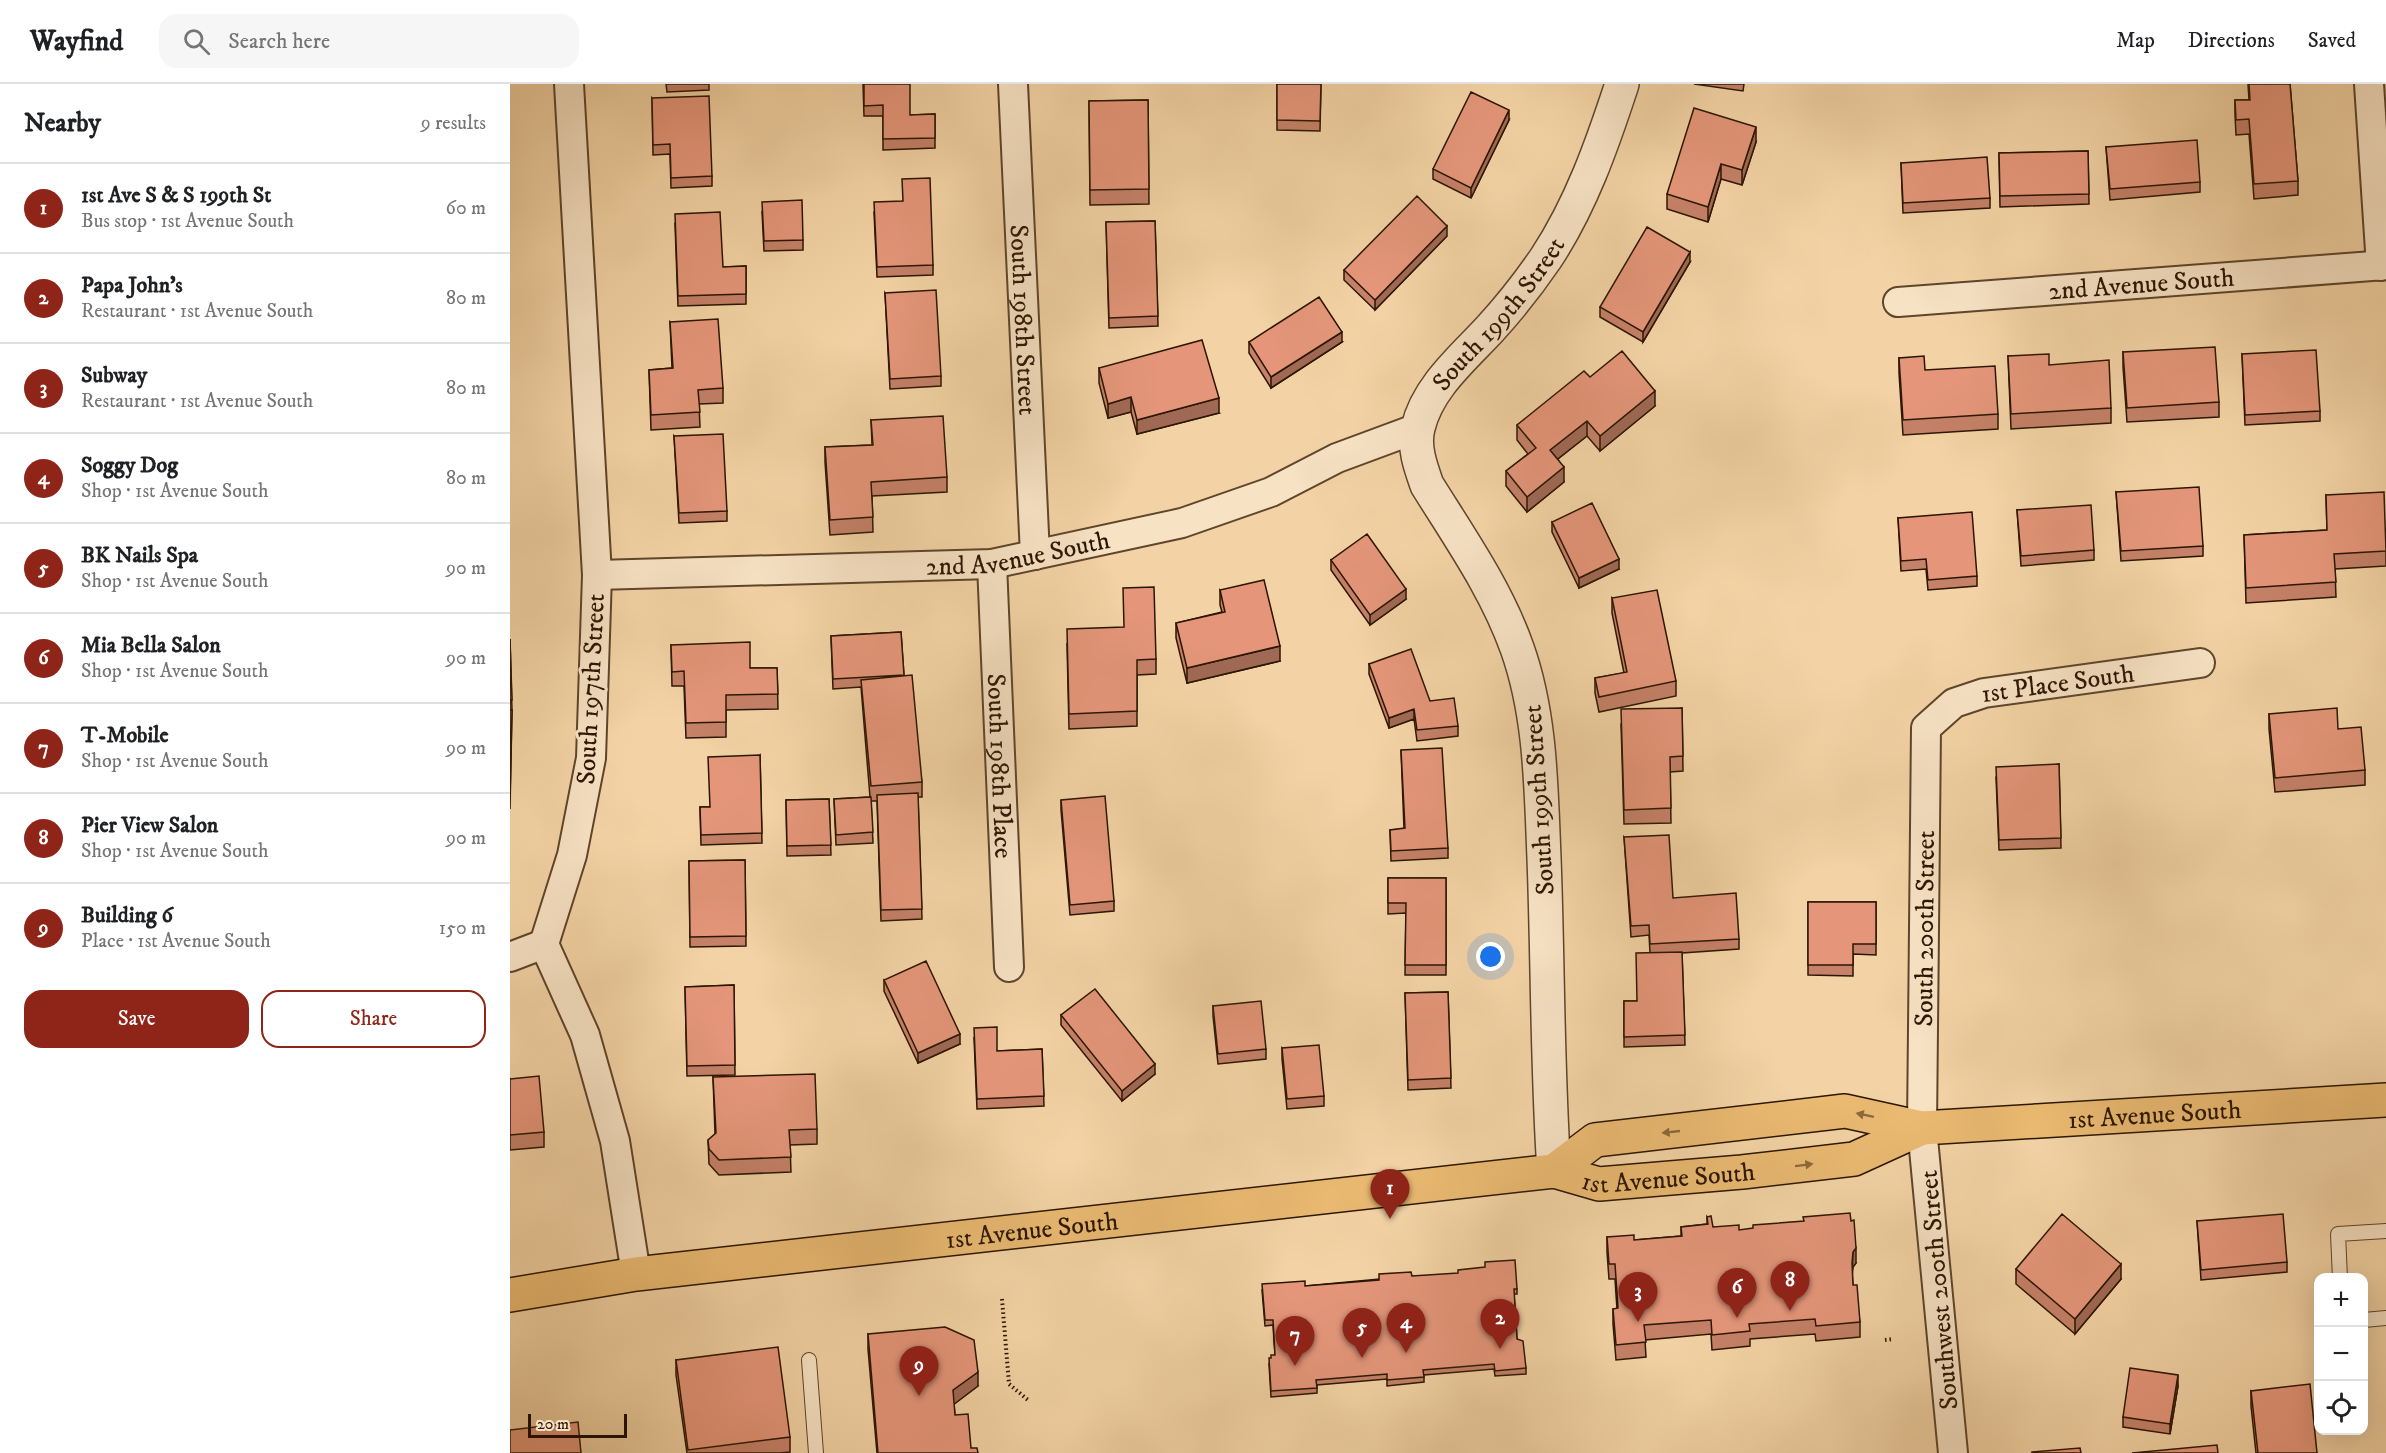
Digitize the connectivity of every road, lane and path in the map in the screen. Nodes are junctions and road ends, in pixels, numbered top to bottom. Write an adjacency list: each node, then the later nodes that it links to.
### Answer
1 (569, 84): 10 (street, South 197th Street)
2 (1013, 84): 8 (street, South 198th Street)
3 (1622, 84): 7 (street, South 199th Street)
4 (2369, 84): 5 (street)
5 (2384, 265): 6 (street, 2nd Avenue South)
6 (1898, 302)
7 (1418, 428): 8 (street, 2nd Avenue South); 18 (street, South 199th Street)
8 (1035, 555): 9 (street, 2nd Avenue South)
9 (992, 564): 10 (street, 2nd Avenue South); 15 (street, South 198th Place)
10 (597, 575): 13 (street, South 197th Street)
11 (2200, 663): 12 (street, 1st Place South)
12 (1926, 728): 17 (street, South 200th Street)
13 (544, 945): 14 (street); 21 (street)
14 (510, 957)
15 (1010, 967)
16 (2386, 1100): 17 (main road, 1st Avenue South)
17 (1922, 1128): 18 (main road, 1st Avenue South, one-way to 17); 18 (main road, 1st Avenue South, one-way to 18); 31 (street, Southwest 200th Street)
18 (1554, 1171): 21 (main road, 1st Avenue South)
19 (2386, 1231): 20 (lane)
20 (2340, 1273)
21 (636, 1274): 22 (main road, 1st Avenue South)
22 (510, 1294)
23 (1002, 1299): 29 (path)
24 (2386, 1318): 25 (lane)
25 (2368, 1320)
26 (1893, 1339): 27 (path)
27 (1885, 1340)
28 (809, 1360): 30 (lane)
29 (1028, 1400)
30 (816, 1453)
31 (1953, 1453)

